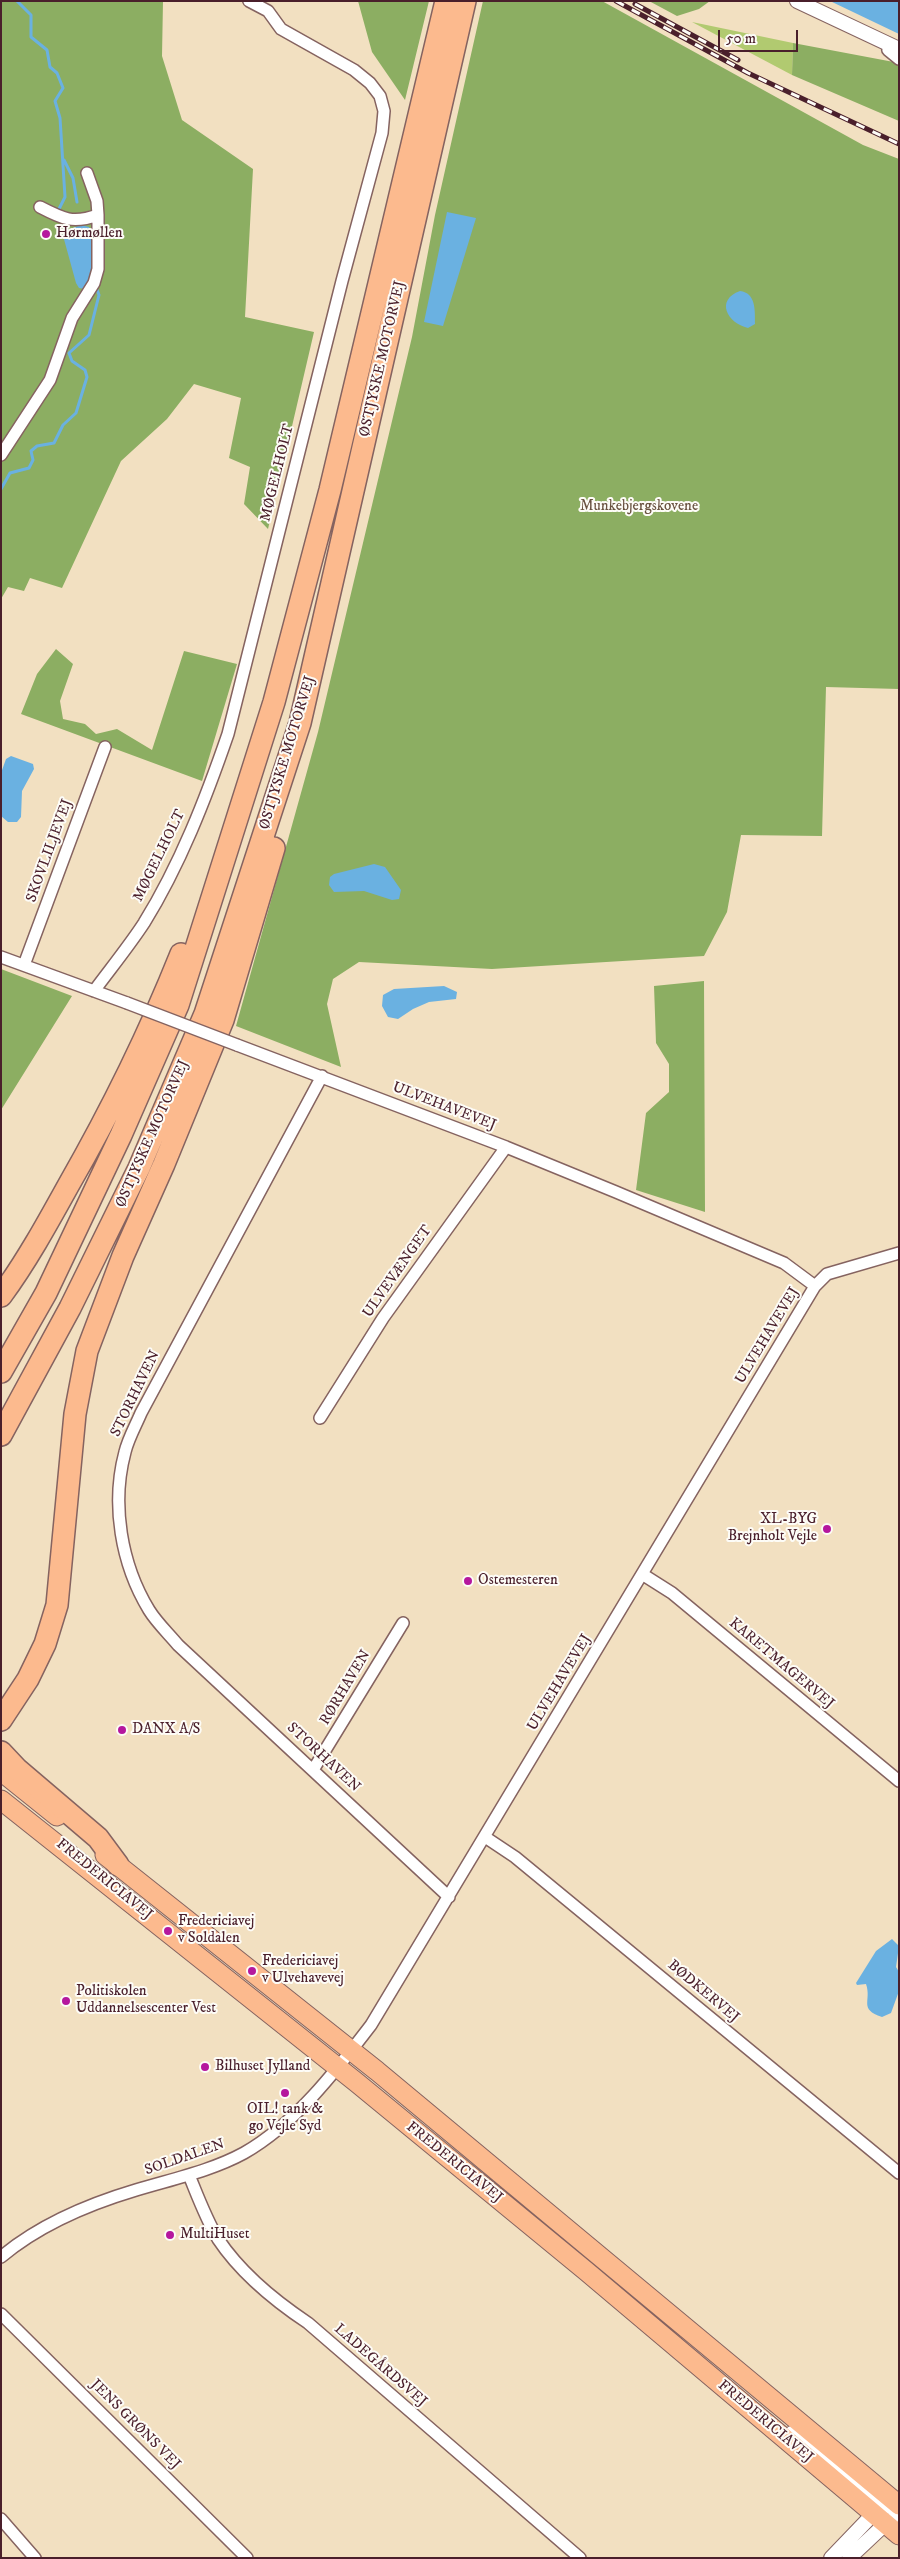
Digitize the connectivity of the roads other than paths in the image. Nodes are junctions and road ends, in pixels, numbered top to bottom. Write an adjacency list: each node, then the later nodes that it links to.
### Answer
1 (249, 1): 17 (street, MØGELHOLT)
2 (446, 1): 7 (highway, ØSTJYSKE MOTORVEJ)
3 (465, 1): 7 (highway, ØSTJYSKE MOTORVEJ)
4 (798, 1): 5 (street)
5 (894, 48): 6 (street)
6 (899, 59)
7 (430, 113): 12 (highway, ØSTJYSKE MOTORVEJ); 14 (highway, ØSTJYSKE MOTORVEJ)
8 (87, 173): 10 (street)
9 (40, 207): 10 (street)
10 (98, 214): 11 (street)
11 (1, 455)
12 (300, 723): 25 (highway, ØSTJYSKE MOTORVEJ); 28 (highway)
13 (105, 747): 16 (street, SKOVLILJEVEJ)
14 (234, 827): 22 (highway); 23 (highway, ØSTJYSKE MOTORVEJ)
15 (1, 957): 16 (street, ULVEHAVEVEJ)
16 (24, 965): 17 (street, ULVEHAVEVEJ)
17 (94, 991): 18 (street, ULVEHAVEVEJ, bridge)
18 (322, 1076): 19 (street, ULVEHAVEVEJ); 30 (street, STORHAVEN)
19 (506, 1146): 21 (street, ULVEHAVEVEJ); 24 (street, ULVEVÆNGET)
20 (899, 1253): 21 (street)
21 (815, 1286): 26 (street, ULVEHAVEVEJ)
22 (1, 1296)
23 (1, 1372)
24 (320, 1418)
25 (1, 1435)
26 (642, 1574): 32 (street, KARETMAGERVEJ); 34 (street, ULVEHAVEVEJ)
27 (404, 1623): 30 (street, RØRHAVEN)
28 (1, 1720)
29 (1, 1752): 35 (highway)
30 (313, 1770): 37 (street, STORHAVEN)
31 (1, 1771): 35 (main road, FREDERICIAVEJ)
32 (899, 1781)
33 (1, 1800): 36 (main road, FREDERICIAVEJ)
34 (485, 1837): 37 (street, ULVEHAVEVEJ); 41 (street, BØDKERVEJ)
35 (118, 1865): 38 (main road, FREDERICIAVEJ)
36 (99, 1877): 38 (main road); 39 (main road, FREDERICIAVEJ)
37 (449, 1897): 38 (street, ULVEHAVEVEJ)
38 (351, 2050): 39 (street, SOLDALEN); 40 (main road, FREDERICIAVEJ)
39 (337, 2067): 40 (main road); 42 (street, SOLDALEN); 45 (main road, FREDERICIAVEJ)
40 (491, 2165): 45 (main road, FREDERICIAVEJ)
41 (899, 2173)
42 (189, 2175): 43 (street, SOLDALEN); 49 (street, LADEGÅRDSVEJ)
43 (1, 2257)
44 (1, 2314): 48 (street, JENS GRØNS VEJ)
45 (893, 2511): 50 (street); 51 (street)
46 (1, 2519): 47 (street)
47 (35, 2558)
48 (247, 2558)
49 (580, 2558)
50 (831, 2558)
51 (849, 2558)

